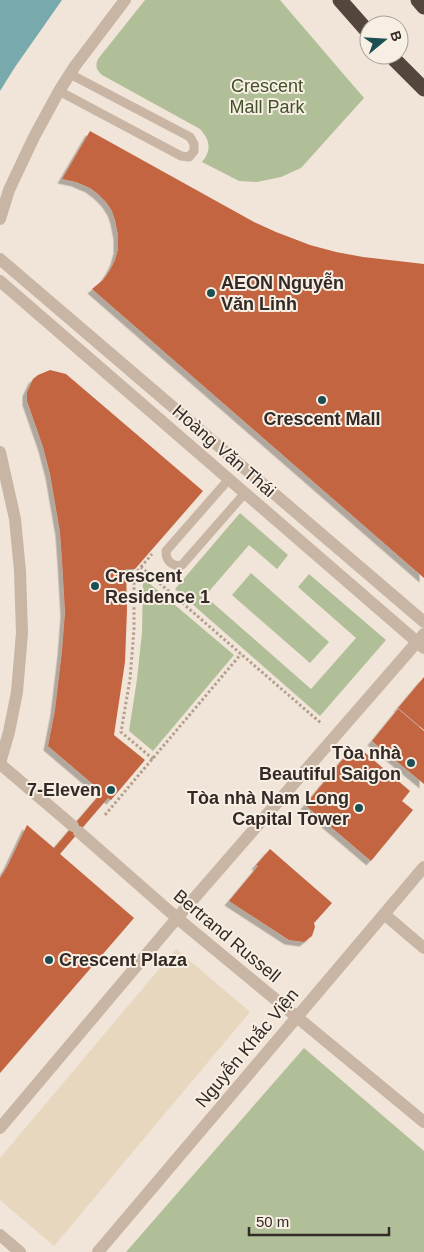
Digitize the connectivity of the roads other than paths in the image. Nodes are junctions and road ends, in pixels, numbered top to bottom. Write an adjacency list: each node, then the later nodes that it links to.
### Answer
1 (126, 0): 7 (street)
2 (340, 0): 5 (highway)
3 (418, 0): 4 (highway)
4 (424, 7)
5 (359, 22)
6 (400, 65): 8 (highway)
7 (70, 74): 9 (street); 9 (lane)
8 (424, 90)
9 (59, 91): 10 (street)
10 (0, 219)
11 (0, 259): 16 (street, Hoàng Văn Thái)
12 (0, 281): 14 (street, Hoàng Văn Thái)
13 (0, 452): 20 (street)
14 (229, 478): 15 (street, Hoàng Văn Thái); 15 (lane)
15 (245, 493): 17 (street, Hoàng Văn Thái)
16 (324, 536): 17 (street); 18 (street, Hoàng Văn Thái)
17 (311, 550): 19 (street, Hoàng Văn Thái)
18 (424, 622)
19 (422, 641): 23 (street)
20 (0, 764): 23 (street, Bertrand Russell)
21 (424, 867): 22 (street, Nguyễn Khắc Viện)
22 (384, 914): 24 (street); 25 (street, Nguyễn Khắc Viện)
23 (177, 918): 25 (street, Bertrand Russell); 27 (street)
24 (424, 948)
25 (296, 1017): 26 (street, Bertrand Russell); 30 (street, Nguyễn Khắc Viện)
26 (424, 1122)
27 (0, 1128)
28 (0, 1235): 29 (street)
29 (20, 1252)
30 (98, 1252)

